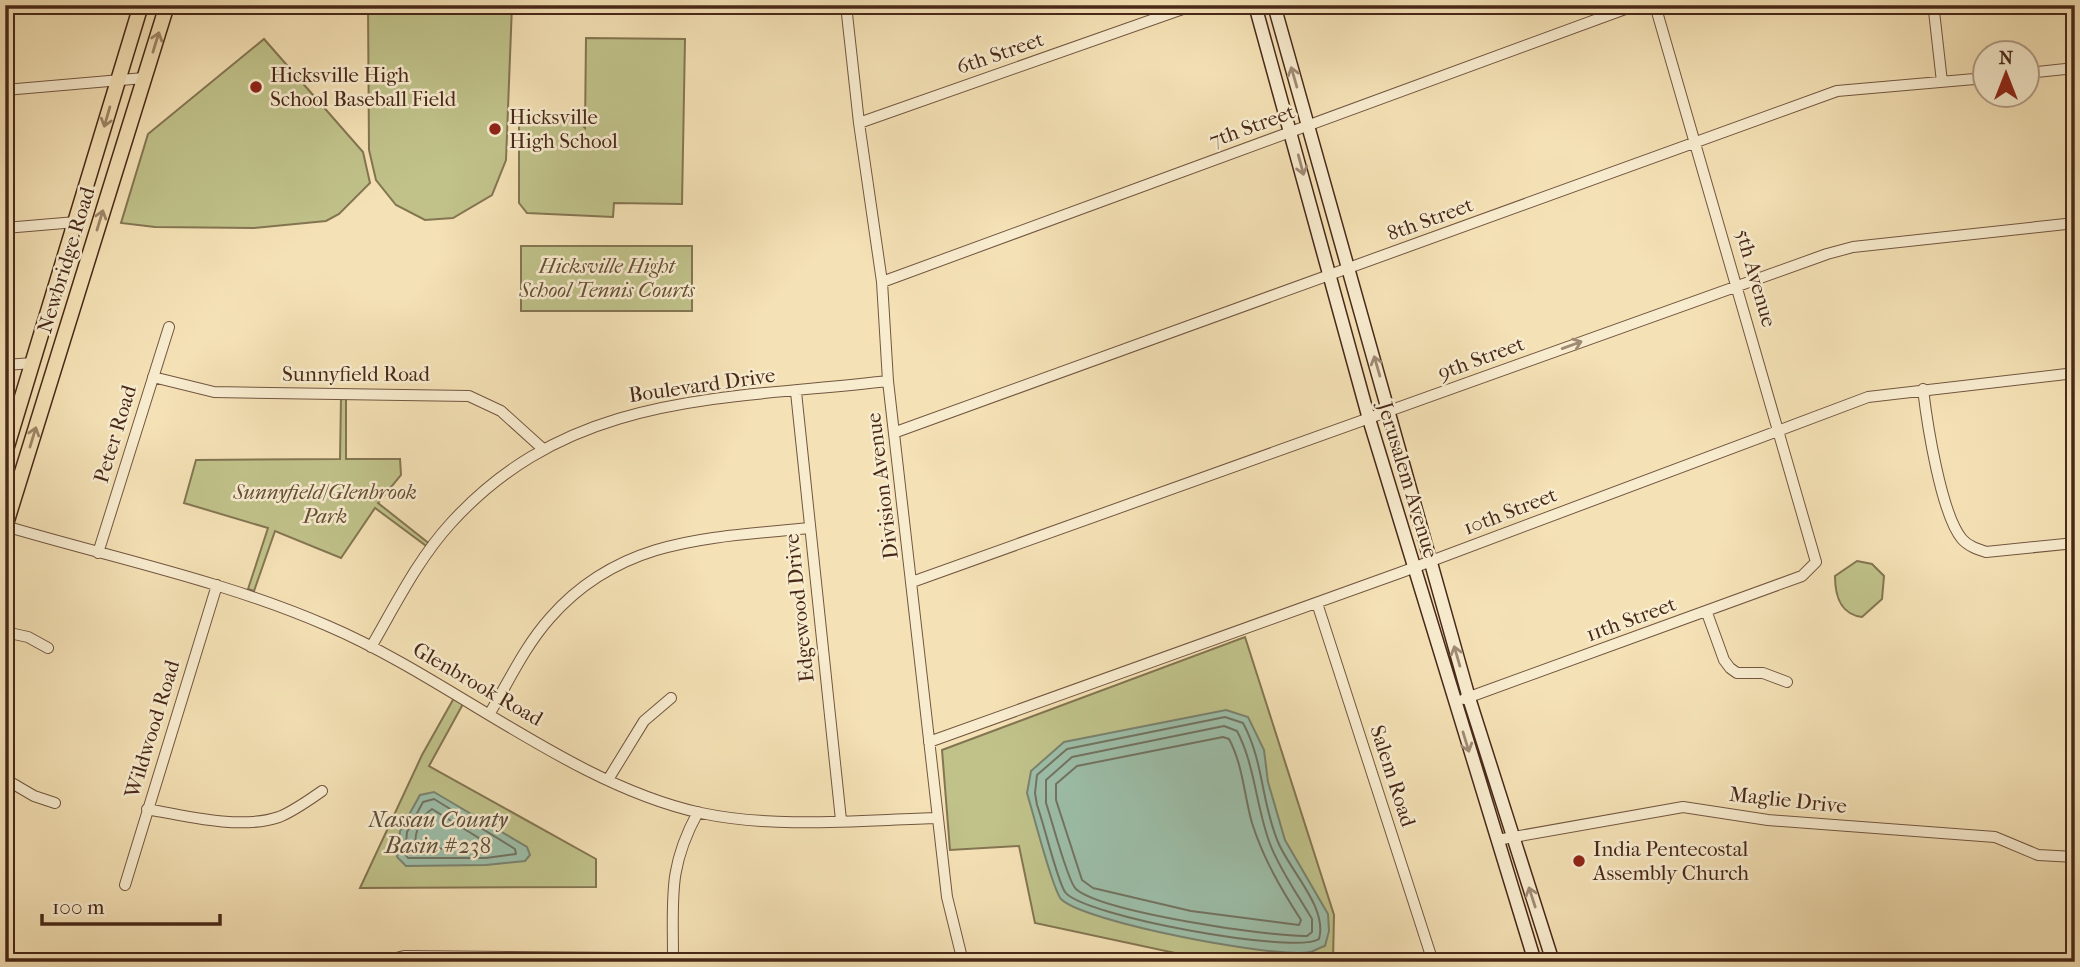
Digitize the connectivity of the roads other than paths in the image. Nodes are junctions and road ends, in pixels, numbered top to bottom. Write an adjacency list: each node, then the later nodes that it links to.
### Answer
1 (141, 5): 14 (main road, Newbridge Road)
2 (167, 5): 12 (main road, Newbridge Road, one-way to 2)
3 (846, 5): 17 (street, Division Avenue)
4 (1194, 5): 17 (street, 6th Street)
5 (1255, 5): 19 (main road, Jerusalem Avenue)
6 (1274, 5): 18 (main road, Jerusalem Avenue, one-way to 6)
7 (1636, 5): 18 (street, 7th Street)
8 (1655, 5): 20 (street, 5th Avenue)
9 (1934, 12): 15 (street)
10 (2075, 68): 11 (street)
11 (2042, 72)
12 (144, 78): 14 (street); 42 (main road, Newbridge Road, one-way to 12)
13 (1972, 79): 15 (street, 8th Street)
14 (118, 80): 16 (street); 21 (main road, Newbridge Road, one-way to 21)
15 (1942, 82): 20 (street, 8th Street)
16 (5, 90)
17 (859, 123): 26 (street, Division Avenue)
18 (1309, 126): 19 (street, 7th Street); 24 (main road, Jerusalem Avenue)
19 (1292, 132): 25 (main road, Jerusalem Avenue, one-way to 25); 26 (street, 7th Street)
20 (1696, 143): 24 (street, 8th Street); 27 (street, 5th Avenue)
21 (76, 222): 23 (street); 29 (main road, Newbridge Road)
22 (2075, 223): 27 (street, 9th Street)
23 (5, 228)
24 (1349, 268): 25 (street, 8th Street); 36 (main road, Jerusalem Avenue, one-way to 24)
25 (1331, 275): 37 (main road, Jerusalem Avenue); 39 (street, 8th Street)
26 (882, 282): 33 (street, Division Avenue)
27 (1738, 285): 36 (street, 9th Street, one-way to 27); 38 (street, 5th Avenue)
28 (169, 327): 32 (street, Peter Road)
29 (33, 363): 30 (street); 41 (main road, Newbridge Road)
30 (5, 365)
31 (2075, 373): 34 (street, 10th Street)
32 (153, 377): 40 (street, Sunnyfield Road); 45 (street, Peter Road)
33 (888, 381): 35 (street, Boulevard Drive); 39 (street, Division Avenue)
34 (1923, 389): 38 (street, 10th Street); 44 (street)
35 (796, 391): 40 (street, Boulevard Drive); 43 (street, Edgewood Drive)
36 (1390, 411): 37 (street, 9th Street); 46 (main road, Jerusalem Avenue)
37 (1369, 419): 48 (main road, Jerusalem Avenue); 49 (street, 9th Street)
38 (1780, 430): 46 (street, 10th Street); 47 (street, 5th Avenue)
39 (896, 432): 49 (street, Division Avenue)
40 (542, 450): 54 (street, Boulevard Drive)
41 (5, 453)
42 (5, 526): 45 (street, Glenbrook Road)
43 (810, 528): 60 (street); 69 (street, Edgewood Drive)
44 (2075, 543)
45 (99, 553): 50 (street, Glenbrook Road)
46 (1430, 561): 48 (street, 10th Street); 58 (main road, Jerusalem Avenue, one-way to 46)
47 (1816, 562): 52 (street, 11th Street)
48 (1415, 567): 51 (street, 10th Street); 59 (main road, Jerusalem Avenue)
49 (912, 582): 61 (street, Division Avenue)
50 (216, 585): 54 (street, Glenbrook Road); 66 (street, Wildwood Road)
51 (1317, 603): 61 (street, 10th Street); 79 (street, Salem Road)
52 (1707, 613): 56 (street); 58 (street, 11th Street)
53 (5, 632): 55 (street)
54 (371, 647): 60 (street, Glenbrook Road)
55 (48, 648)
56 (1787, 682)
57 (671, 698): 62 (street)
58 (1469, 698): 59 (street, 11th Street); 70 (main road, Jerusalem Avenue)
59 (1454, 703): 71 (main road, Jerusalem Avenue, one-way to 71)
60 (491, 713): 62 (street, Glenbrook Road)
61 (929, 742): 68 (street, Division Avenue)
62 (609, 778): 67 (street, Glenbrook Road)
63 (5, 779): 65 (street)
64 (322, 791): 66 (street)
65 (55, 803)
66 (147, 809): 73 (street, Wildwood Road)
67 (698, 812): 69 (street, Glenbrook Road); 74 (street)
68 (938, 818): 69 (street, Glenbrook Road); 78 (street, Division Avenue)
69 (841, 820)
70 (1513, 837): 71 (street, Maglie Drive); 72 (street, Maglie Drive); 81 (main road, Jerusalem Avenue, one-way to 70)
71 (1497, 840): 80 (main road, Jerusalem Avenue)
72 (2075, 857)
73 (125, 885)
74 (673, 957): 75 (street); 77 (street)
75 (483, 959): 76 (street)
76 (382, 962)
77 (769, 962)
78 (963, 962)
79 (1433, 962)
80 (1535, 962)
81 (1553, 962)

